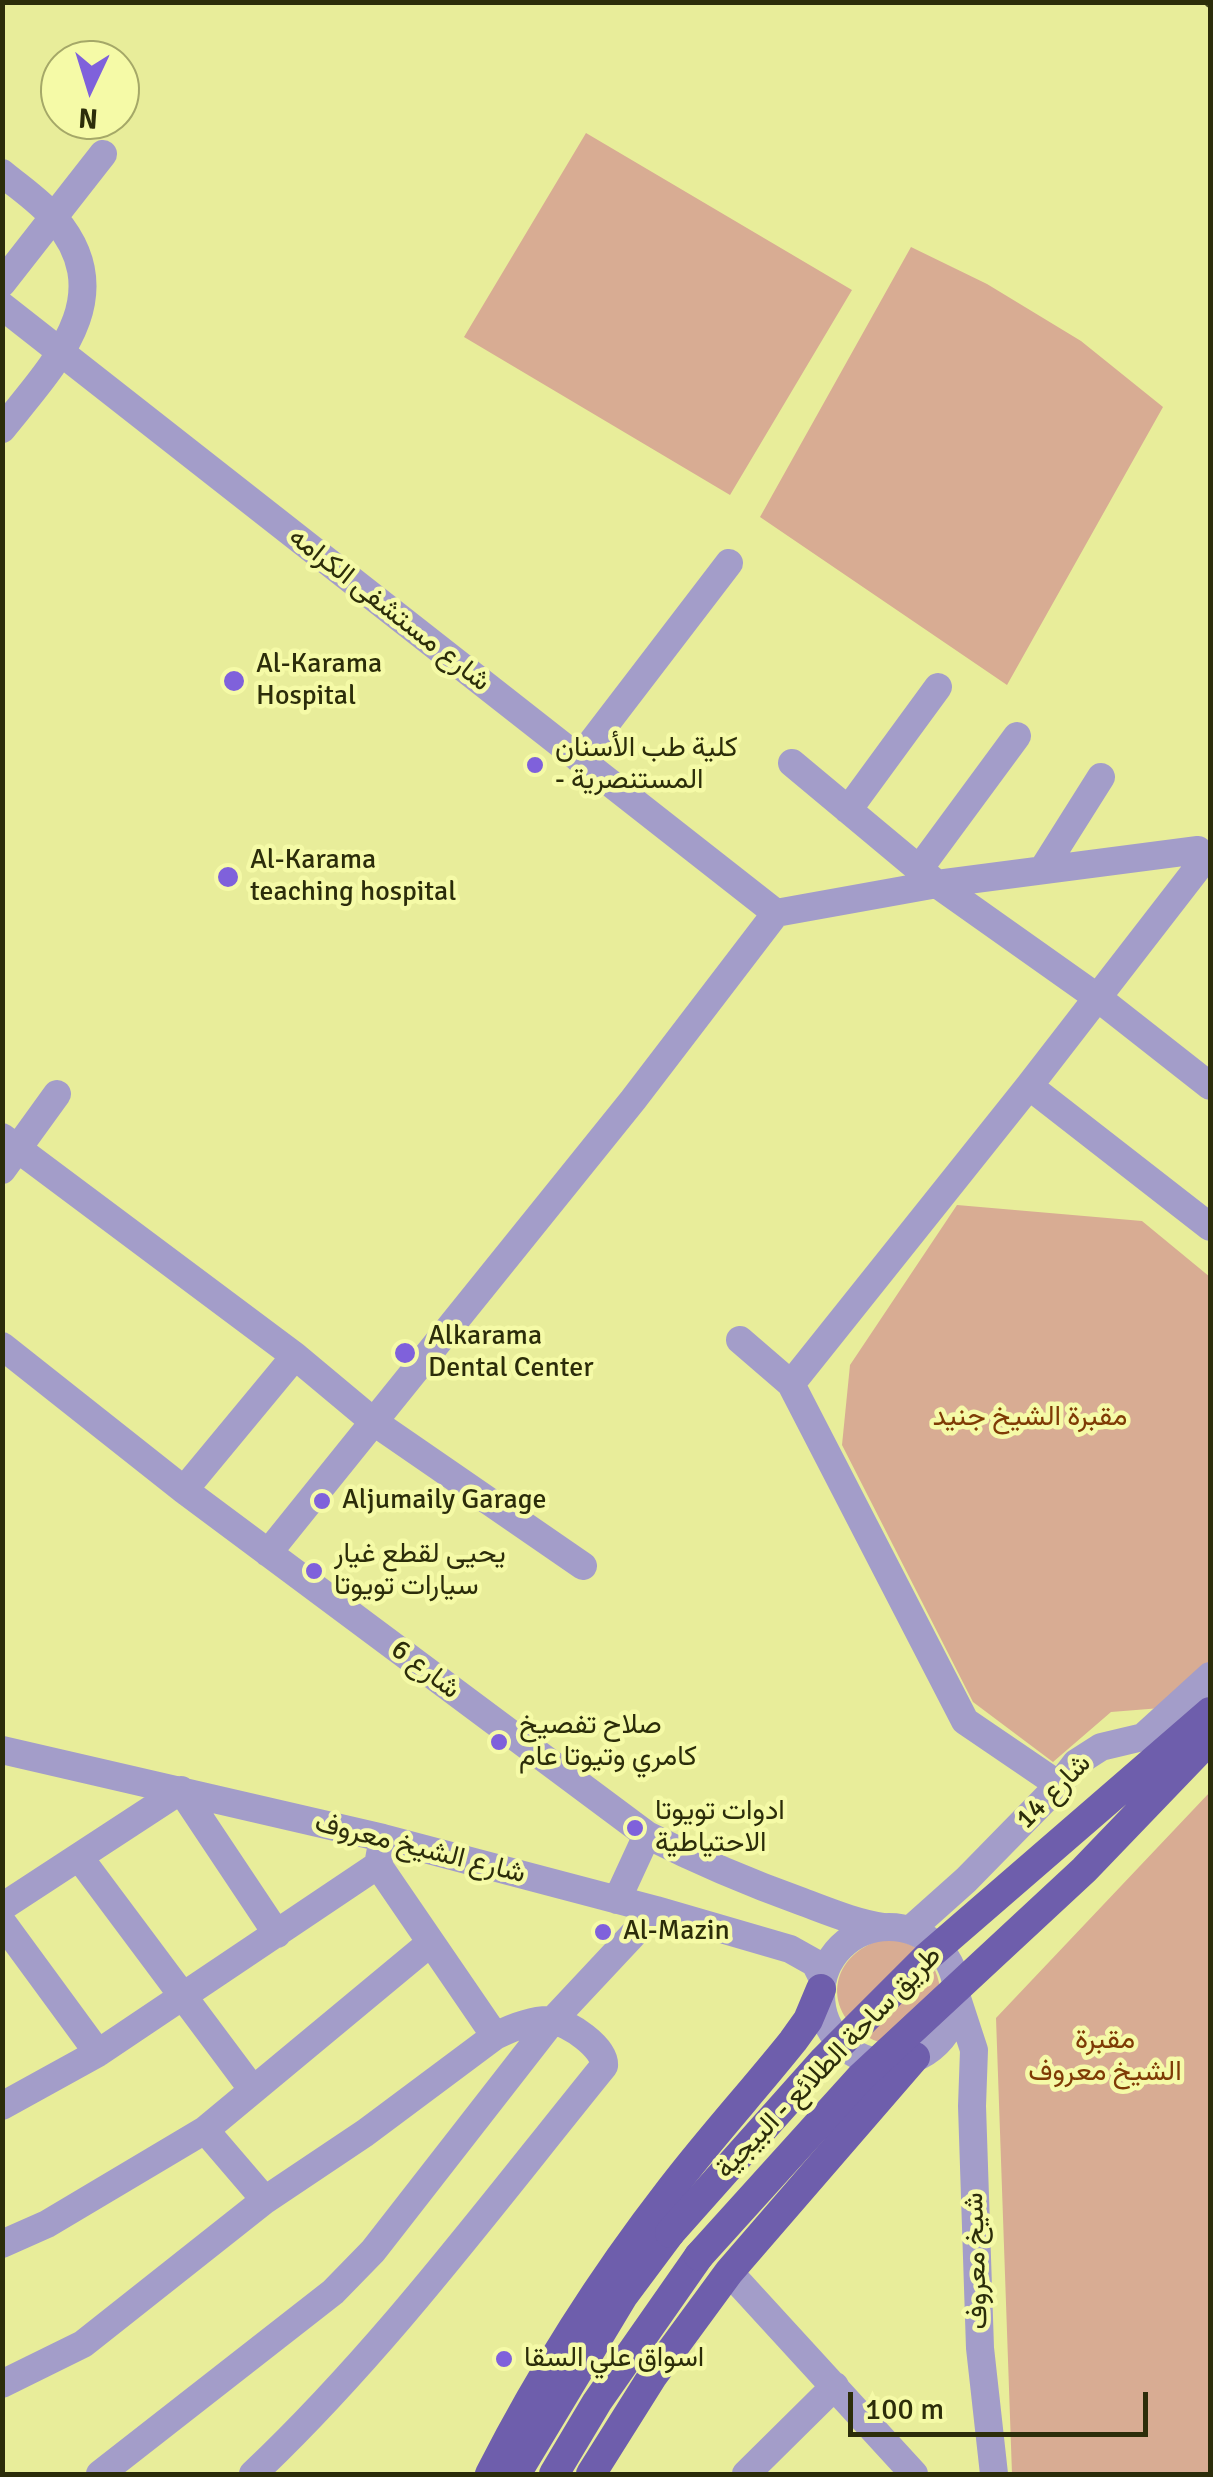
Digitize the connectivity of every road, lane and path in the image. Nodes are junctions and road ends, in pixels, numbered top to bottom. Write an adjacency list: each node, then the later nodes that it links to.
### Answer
1 (103, 154): 3 (street)
2 (2, 173): 3 (street)
3 (54, 217): 4 (street); 6 (street)
4 (2, 282)
5 (2, 306): 6 (street, شارع مستشفى الكرامه)
6 (62, 354): 7 (street); 11 (street, شارع مستشفى الكرامه)
7 (2, 429)
8 (729, 563): 11 (street)
9 (938, 687): 14 (street)
10 (1017, 736): 16 (street)
11 (579, 759): 17 (street, شارع مستشفى الكرامه)
12 (792, 764): 14 (street)
13 (1100, 777): 15 (street)
14 (848, 810): 16 (street)
15 (1043, 869): 16 (street); 18 (street)
16 (928, 876): 17 (street); 18 (street)
17 (776, 913): 28 (street)
18 (1098, 998): 19 (street); 20 (street)
19 (1030, 1086): 23 (street); 27 (street)
20 (1210, 1086)
21 (57, 1094): 22 (street)
22 (8, 1152): 26 (street)
23 (1210, 1227)
24 (740, 1340): 27 (street)
25 (2, 1346): 29 (street, شارع 6)
26 (294, 1356): 28 (street); 29 (street)
27 (791, 1384): 36 (street)
28 (374, 1422): 30 (street); 31 (street)
29 (184, 1490): 30 (street, شارع 6)
30 (268, 1554): 38 (street, شارع 6)
31 (583, 1566)
32 (1210, 1676): 36 (street, شارع 14)
33 (1210, 1712): 67 (main road, طريق ساحة الطلائع - البيجية, bridge)
34 (1210, 1739): 68 (main road, طريق ساحة الطلائع - البيجية, bridge)
35 (2, 1750): 37 (street, شارع الشيخ معروف)
36 (1060, 1785): 45 (street, شارع 14)
37 (181, 1790): 39 (street, شارع الشيخ معروف); 40 (street); 46 (street)
38 (647, 1836): 41 (street); 45 (street, شارع 6)
39 (380, 1852): 41 (street, شارع الشيخ معروف); 46 (street); 47 (street)
40 (79, 1857): 42 (street); 50 (street)
41 (617, 1900): 43 (street, شارع الشيخ معروف)
42 (2, 1907)
43 (656, 1910): 48 (street, شارع الشيخ معروف); 51 (street)
44 (2, 1922): 53 (street)
45 (897, 1928): 48 (street); 49 (street)
46 (277, 1934): 50 (street)
47 (429, 1944): 52 (street); 55 (street)
48 (822, 1984): 54 (street); 66 (main road)
49 (956, 1995): 54 (street); 57 (street, شیخ معروف)
50 (182, 1998): 53 (street); 55 (street)
51 (553, 2020): 52 (street); 64 (street); 65 (street)
52 (495, 2036): 59 (street)
53 (98, 2053): 56 (street)
54 (920, 2055): 57 (street); 61 (main road)
55 (253, 2090): 58 (street)
56 (2, 2106)
57 (972, 2106): 72 (street, شیخ معروف)
58 (204, 2130): 59 (street); 60 (street)
59 (265, 2200): 62 (street)
60 (2, 2244)
61 (728, 2272): 63 (street); 69 (main road)
62 (2, 2384)
63 (835, 2386): 70 (street); 71 (street)
64 (100, 2474)
65 (253, 2474)
66 (490, 2474)
67 (516, 2474)
68 (554, 2474)
69 (591, 2474)
70 (746, 2474)
71 (914, 2474)
72 (994, 2474)

